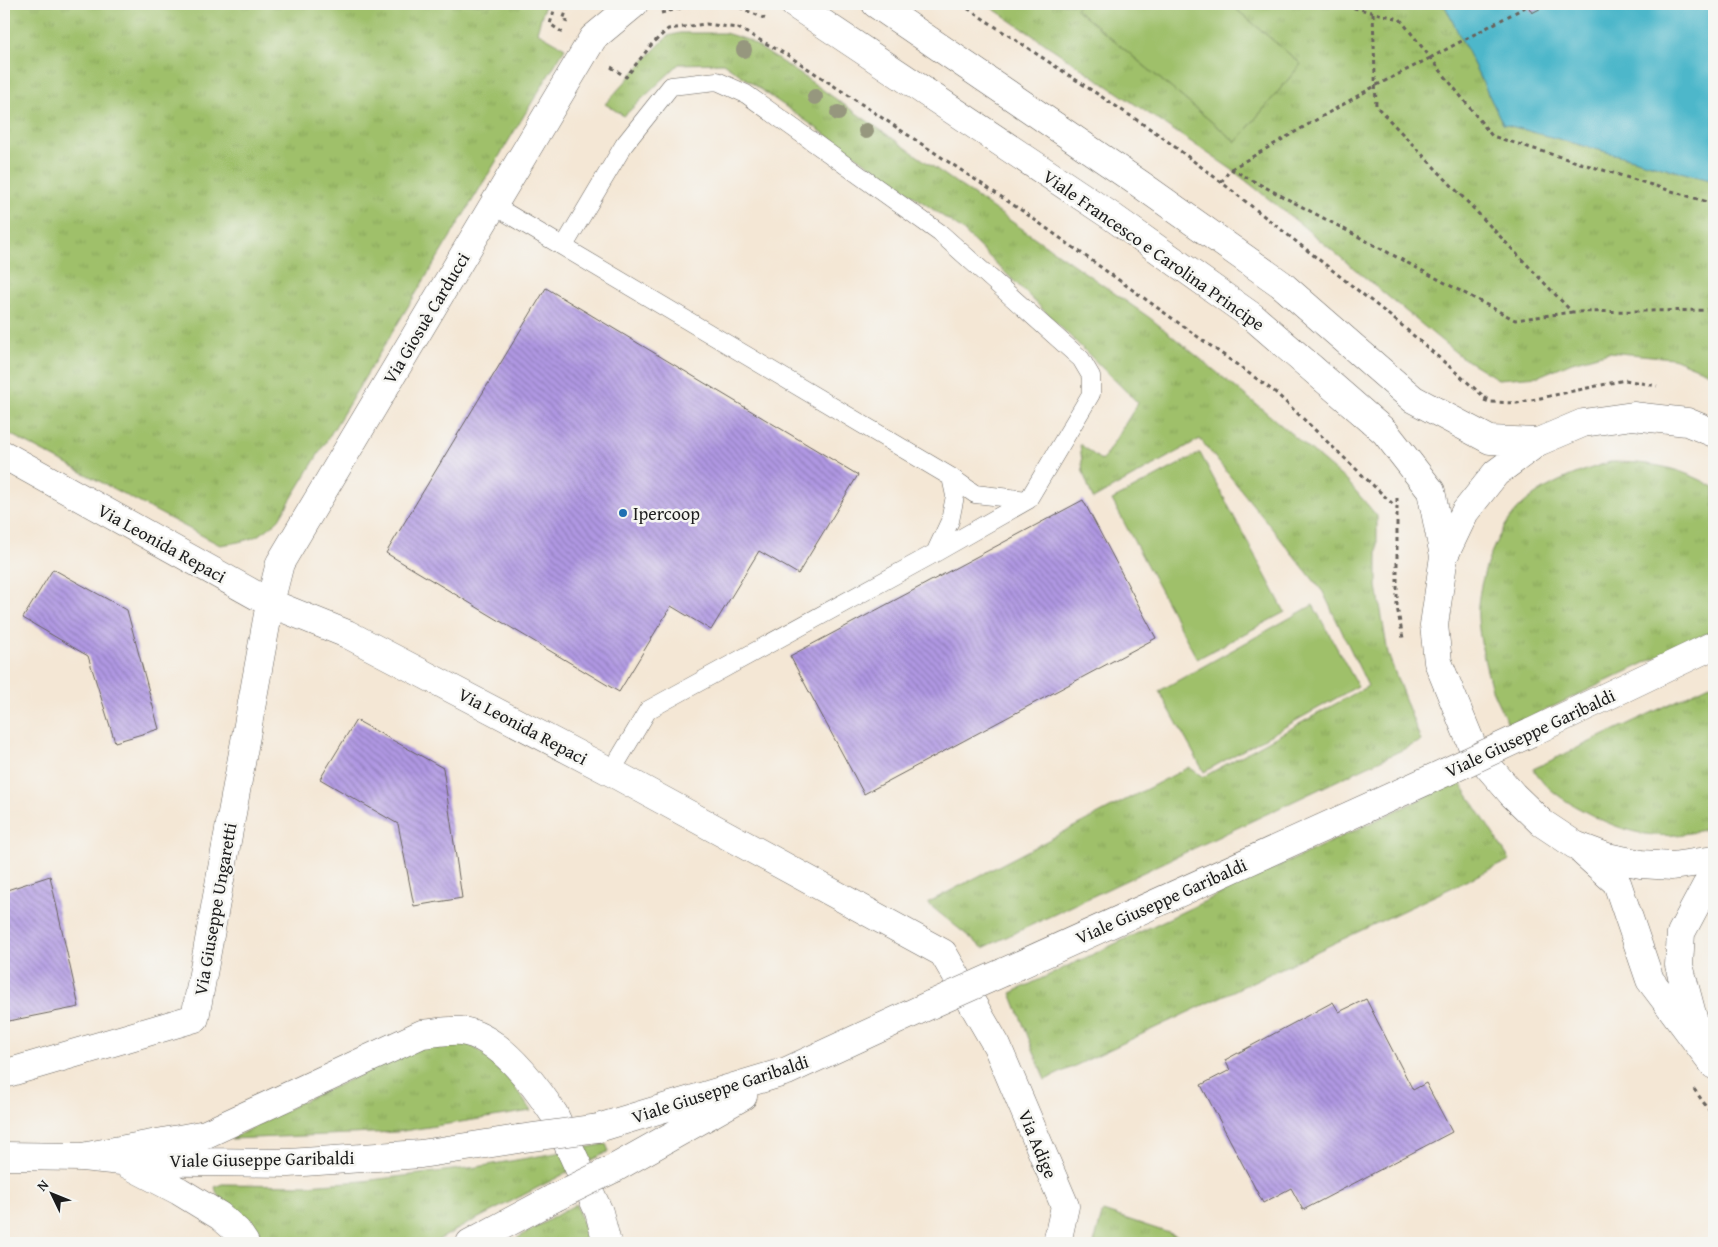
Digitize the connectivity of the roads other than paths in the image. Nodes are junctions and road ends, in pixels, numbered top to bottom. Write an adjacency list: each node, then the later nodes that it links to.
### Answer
1 (601, 4): 5 (street, Via Giosuè Carducci)
2 (634, 4): 5 (street, Via Giosuè Carducci)
3 (794, 4): 14 (street, Viale Francesco e Carolina Principe)
4 (876, 4): 9 (street)
5 (590, 43): 6 (street, Via Giosuè Carducci)
6 (494, 205): 7 (lane); 15 (street, Via Giosuè Carducci)
7 (564, 246): 11 (lane); 12 (lane)
8 (1714, 433): 9 (street)
9 (1538, 442): 14 (street)
10 (4, 455): 15 (street, Via Leonida Repaci)
11 (951, 477): 12 (lane); 13 (lane)
12 (1028, 500): 13 (lane)
13 (935, 553): 17 (lane)
14 (1444, 556): 18 (street)
15 (270, 603): 17 (street, Via Leonida Repaci); 24 (street, Via Giuseppe Ungaretti)
16 (1714, 645): 23 (street, Viale Giuseppe Garibaldi, bridge)
17 (611, 772): 21 (street, Via Leonida Repaci)
18 (1575, 845): 19 (street); 22 (street)
19 (1714, 860)
20 (1714, 877): 22 (street)
21 (997, 1046): 31 (street, Via Adige)
22 (1708, 1056)
23 (788, 1071): 27 (street, Viale Giuseppe Garibaldi, bridge); 29 (street, bridge)
24 (4, 1074)
25 (4, 1156): 26 (street, Viale Giuseppe Garibaldi)
26 (82, 1158): 27 (street, Viale Giuseppe Garibaldi); 30 (street)
27 (121, 1161): 28 (street)
28 (244, 1243)
29 (470, 1243)
30 (607, 1243)
31 (1057, 1243)

